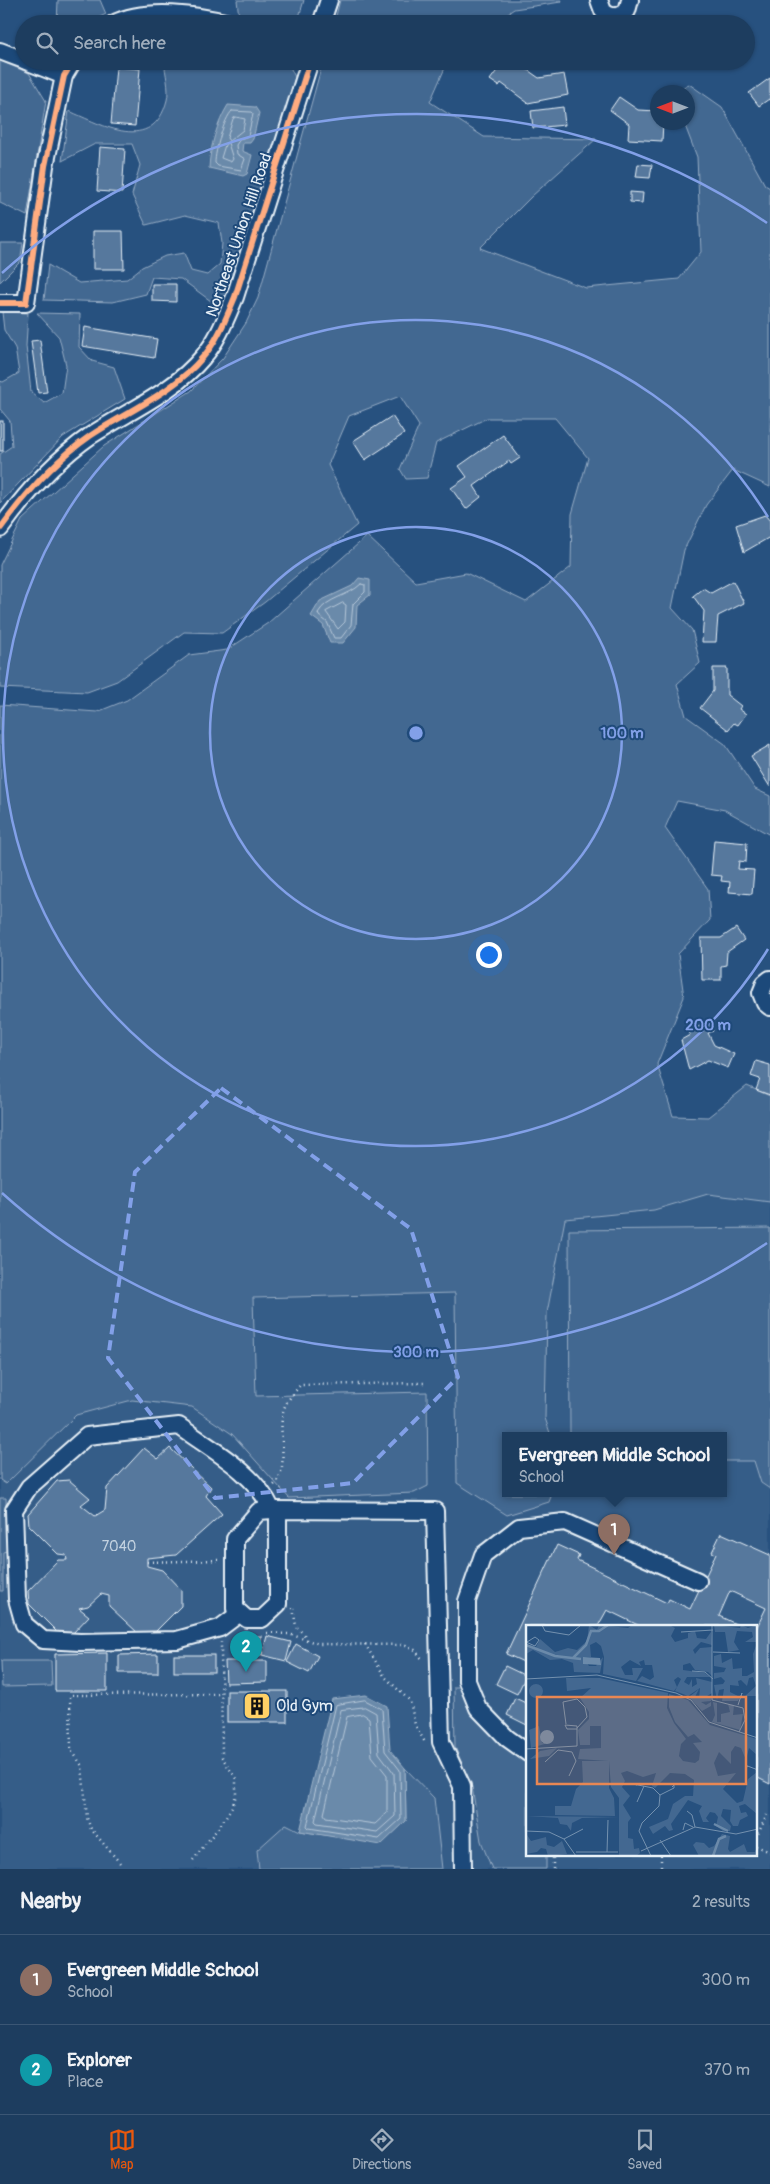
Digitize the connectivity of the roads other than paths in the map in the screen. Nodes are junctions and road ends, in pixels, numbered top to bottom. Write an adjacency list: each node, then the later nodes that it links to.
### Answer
1 (328, 0): 6 (street)
2 (599, 0): 7 (street)
3 (630, 0): 8 (street)
4 (156, 15): 5 (street)
5 (194, 15)
6 (324, 15)
7 (610, 15)
8 (619, 15)
9 (0, 51): 10 (street)
10 (15, 57)
11 (48, 70): 14 (street)
12 (68, 70): 14 (street)
13 (307, 70): 16 (street, Northeast Union Hill Road)
14 (64, 76): 15 (street)
15 (0, 303)
16 (0, 529)
17 (770, 979): 18 (street)
18 (770, 1007)
19 (275, 1511): 21 (street); 21 (street); 21 (street); 23 (street)
20 (698, 1581): 22 (street)
21 (240, 1613)
22 (526, 1752)
23 (463, 1869)

